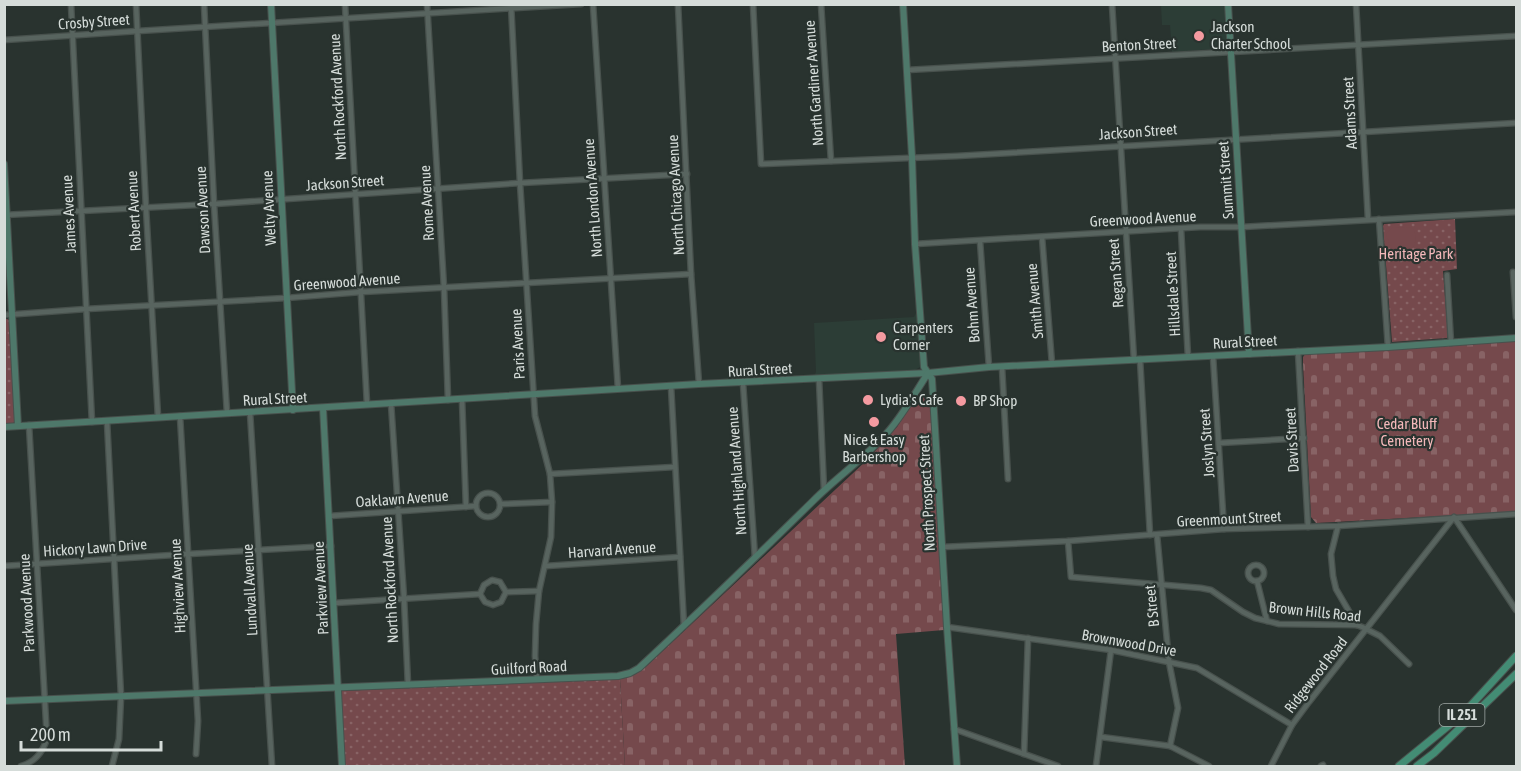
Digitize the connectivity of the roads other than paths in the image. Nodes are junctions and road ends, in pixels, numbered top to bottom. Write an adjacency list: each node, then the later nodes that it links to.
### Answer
1 (71, 4): 22 (street, James Avenue)
2 (136, 4): 21 (street, Robert Avenue)
3 (204, 4): 20 (street, Dawson Avenue)
4 (270, 4): 19 (street, Welty Avenue)
5 (345, 4): 18 (street, North Rockford Avenue)
6 (427, 4): 17 (street, Rome Avenue)
7 (581, 4): 16 (street, Crosby Street)
8 (593, 4): 37 (street, North London Avenue)
9 (678, 4): 36 (street, North Chicago Avenue)
10 (753, 4): 34 (street, Jackson Street)
11 (821, 4): 34 (street, North Gardiner Avenue)
12 (903, 4): 28 (street, North Prospect Street)
13 (1112, 4): 27 (street, Regan Street)
14 (1228, 4): 26 (street, Summit Street)
15 (1356, 4): 25 (street, Adams Street)
16 (512, 6): 17 (street, Crosby Street); 38 (street, Paris Avenue)
17 (428, 14): 18 (street, Crosby Street); 39 (street, Rome Avenue)
18 (346, 19): 19 (street, Crosby Street); 40 (street, North Rockford Avenue)
19 (272, 24): 20 (street, Crosby Street); 41 (street, Welty Avenue)
20 (206, 27): 21 (street, Crosby Street); 42 (street, Dawson Avenue)
21 (138, 31): 22 (street, Crosby Street); 43 (street, Robert Avenue)
22 (72, 36): 24 (street, Crosby Street); 44 (street, James Avenue)
23 (1516, 36): 25 (street, Benton Street)
24 (4, 40)
25 (1359, 45): 26 (street, Benton Street); 30 (street, Adams Street)
26 (1231, 52): 27 (street, Benton Street); 31 (street, Summit Street)
27 (1115, 58): 28 (street, Benton Street); 32 (street, Regan Street)
28 (907, 70): 33 (street, North Prospect Street)
29 (1516, 123): 30 (street, Jackson Street)
30 (1364, 131): 31 (street, Jackson Street); 47 (street, Adams Street)
31 (1235, 138): 32 (street, Jackson Street); 49 (street, Summit Street)
32 (1121, 146): 33 (street, Jackson Street); 51 (street, Regan Street)
33 (912, 157): 34 (street, Jackson Street); 54 (street, North Prospect Street)
34 (831, 161)
35 (4, 164): 46 (street)
36 (687, 174): 37 (street, Jackson Street); 56 (street, North Chicago Avenue)
37 (603, 177): 38 (street, Jackson Street); 58 (street, North London Avenue)
38 (520, 183): 39 (street, Jackson Street); 59 (street, Paris Avenue)
39 (438, 188): 40 (street, Jackson Street); 60 (street, Rome Avenue)
40 (356, 195): 41 (street, Jackson Street); 61 (street, North Rockford Avenue)
41 (280, 199): 42 (street, Jackson Street); 62 (street, Welty Avenue)
42 (214, 204): 43 (street, Jackson Street); 63 (street, Dawson Avenue)
43 (146, 208): 44 (street, Jackson Street); 64 (street, Robert Avenue)
44 (81, 211): 46 (street, Jackson Street); 65 (street, James Avenue)
45 (1516, 212): 48 (street, Greenwood Avenue)
46 (6, 214): 66 (street)
47 (1368, 219): 48 (street, Greenwood Avenue); 49 (street, Greenwood Avenue)
48 (1379, 219): 71 (street)
49 (1242, 227): 50 (street, Greenwood Avenue); 73 (street, Summit Street)
50 (1181, 229): 51 (street, Greenwood Avenue); 75 (street, Hillsdale Street)
51 (1126, 232): 52 (street, Greenwood Avenue); 76 (street, Regan Street)
52 (1042, 237): 53 (street, Greenwood Avenue); 77 (street, Smith Avenue)
53 (980, 241): 54 (street, Greenwood Avenue); 78 (street, Bohm Avenue)
54 (915, 244): 80 (street, North Prospect Street)
55 (1514, 272): 68 (street)
56 (691, 274): 58 (street, Greenwood Avenue); 83 (street, North Chicago Avenue)
57 (1447, 275): 70 (street)
58 (611, 278): 59 (street, Greenwood Avenue); 85 (street, North London Avenue)
59 (526, 282): 60 (street, Greenwood Avenue); 86 (street, Paris Avenue)
60 (444, 288): 61 (street, Greenwood Avenue); 88 (street, Rome Avenue)
61 (360, 292): 62 (street, Greenwood Avenue); 90 (street, North Rockford Avenue)
62 (286, 298): 63 (street, Greenwood Avenue); 92 (street, Welty Avenue)
63 (221, 301): 64 (street, Greenwood Avenue); 94 (street, Dawson Avenue)
64 (152, 306): 65 (street, Greenwood Avenue); 96 (street, Robert Avenue)
65 (86, 309): 66 (street, Greenwood Avenue); 98 (street, James Avenue)
66 (12, 314): 67 (street, Greenwood Avenue); 100 (street)
67 (4, 315)
68 (1516, 317)
69 (1516, 338): 70 (street, Rural Street)
70 (1451, 343): 71 (street, Rural Street)
71 (1388, 346): 72 (street, Rural Street)
72 (1298, 351): 73 (street, Rural Street); 102 (street, Davis Street)
73 (1249, 354): 74 (street, Rural Street)
74 (1213, 356): 75 (street, Rural Street); 103 (street, Joslyn Street)
75 (1188, 357): 76 (street, Rural Street)
76 (1137, 360): 77 (street, Rural Street); 119 (street, Regan Street)
77 (1052, 364): 79 (street, Rural Street)
78 (989, 367): 79 (street, Rural Street); 80 (street, Rural Street)
79 (1002, 367): 106 (street)
80 (928, 373): 81 (street, Rural Street); 107 (street, Guilford Road); 123 (street, North Prospect Street)
81 (819, 379): 82 (street, Rural Street); 107 (street)
82 (743, 383): 83 (street, Rural Street); 127 (street, North Highland Avenue)
83 (699, 384): 84 (street, Rural Street)
84 (671, 386): 85 (street, Rural Street); 104 (street)
85 (618, 389): 86 (street, Rural Street)
86 (533, 395): 87 (street, Rural Street); 105 (street, Paris Avenue)
87 (462, 399): 88 (street, Rural Street); 111 (street)
88 (448, 400): 89 (street, Rural Street)
89 (391, 403): 90 (street, Rural Street); 112 (street, North Rockford Avenue)
90 (367, 404): 91 (street, Rural Street)
91 (323, 408): 92 (street, Rural Street); 114 (street, Parkview Avenue)
92 (292, 410): 93 (street, Rural Street)
93 (250, 412): 94 (street, Rural Street); 124 (street, Lundvall Avenue)
94 (227, 413): 95 (street, Rural Street)
95 (180, 416): 96 (street, Rural Street); 125 (street, Highview Avenue)
96 (159, 417): 97 (street, Rural Street)
97 (107, 421): 98 (street, Rural Street); 128 (street)
98 (92, 422): 99 (street, Rural Street)
99 (29, 425): 100 (street, Rural Street); 129 (street, Parkwood Avenue)
100 (18, 426): 101 (street, Rural Street)
101 (4, 427)
102 (1304, 438): 103 (street); 117 (street, Davis Street)
103 (1219, 443): 118 (street, Joslyn Street)
104 (674, 467): 105 (street); 126 (street)
105 (550, 474): 108 (street, Paris Avenue)
106 (1008, 479)
107 (824, 490): 127 (street, Guilford Road)
108 (552, 502): 109 (street, Oaklawn Avenue); 131 (street, Paris Avenue)
109 (501, 504): 110 (street, Oaklawn Avenue); 110 (street, Oaklawn Avenue)
110 (476, 506): 111 (street, Oaklawn Avenue)
111 (466, 507): 112 (street, Oaklawn Avenue)
112 (398, 511): 114 (street, Oaklawn Avenue); 137 (street, North Rockford Avenue)
113 (1516, 514): 115 (street, Greenmount Street)
114 (329, 516): 122 (street, Parkview Avenue)
115 (1454, 517): 116 (street, Greenmount Street); 139 (street); 144 (street, Ridgewood Road)
116 (1338, 526): 117 (street, Greenmount Street); 141 (street)
117 (1308, 527): 118 (street, Greenmount Street)
118 (1224, 529): 120 (street, Greenmount Street)
119 (1150, 535): 120 (street, Greenmount Street); 121 (street, Greenmount Street)
120 (1157, 535): 133 (street, B Street)
121 (1068, 541): 123 (street, Greenmount Street); 133 (street, Brown Hills Road)
122 (331, 546): 124 (street, Hickory Lawn Drive); 138 (street, Parkview Avenue)
123 (942, 547): 143 (street, North Prospect Street)
124 (259, 551): 125 (street, Hickory Lawn Drive); 154 (street, Lundvall Avenue)
125 (188, 554): 128 (street, Hickory Lawn Drive); 155 (street, Highview Avenue)
126 (680, 557): 131 (street, Harvard Avenue); 142 (street)
127 (755, 558): 142 (street, Guilford Road)
128 (114, 559): 129 (street, Hickory Lawn Drive); 156 (street)
129 (37, 564): 130 (street, Hickory Lawn Drive); 157 (street, Parkwood Avenue)
130 (4, 566)
131 (546, 566): 134 (street, Paris Avenue)
132 (1257, 581): 140 (street)
133 (1161, 585): 140 (street, Brown Hills Road); 148 (street, B Street)
134 (539, 591): 135 (street); 151 (street, Paris Avenue)
135 (506, 592): 136 (street); 136 (street)
136 (480, 594): 137 (street)
137 (404, 598): 138 (street); 152 (street, North Rockford Avenue)
138 (334, 603): 153 (street, Parkview Avenue)
139 (1516, 610)
140 (1267, 621): 141 (street, Brown Hills Road)
141 (1357, 625): 144 (street, Brown Hills Road)
142 (684, 626): 151 (street, Guilford Road)
143 (946, 627): 145 (street, Brownwood Drive); 160 (street, North Prospect Street)
144 (1367, 629): 149 (street, Brown Hills Road); 159 (street, Ridgewood Road)
145 (1028, 638): 146 (street, Brownwood Drive); 164 (street)
146 (1111, 650): 148 (street, Brownwood Drive); 161 (street)
147 (1516, 656): 174 (main road, IL 251)
148 (1170, 662): 159 (street, Brownwood Drive); 162 (street, B Street)
149 (1409, 664)
150 (1516, 674): 175 (main road, IL 251)
151 (537, 680): 152 (street, Guilford Road)
152 (408, 685): 153 (street, Guilford Road)
153 (337, 688): 154 (street, Guilford Road); 168 (street, Parkview Avenue)
154 (268, 690): 155 (street, Guilford Road); 167 (street, Lundvall Avenue)
155 (196, 692): 156 (street, Guilford Road); 163 (street, Highview Avenue)
156 (121, 696): 157 (street, Guilford Road); 166 (street)
157 (45, 699): 158 (street, Guilford Road); 165 (street, Parkwood Avenue)
158 (4, 701)
159 (1292, 725): 173 (street, Ridgewood Road)
160 (954, 729): 164 (street); 169 (street, North Prospect Street)
161 (1101, 737): 162 (street); 171 (street)
162 (1170, 746): 172 (street)
163 (196, 754)
164 (1024, 754): 170 (street)
165 (21, 766)
166 (112, 766)
167 (272, 766)
168 (342, 766)
169 (957, 766)
170 (1058, 766)
171 (1096, 766)
172 (1209, 766)
173 (1271, 766)
174 (1399, 766)
175 (1417, 766)

